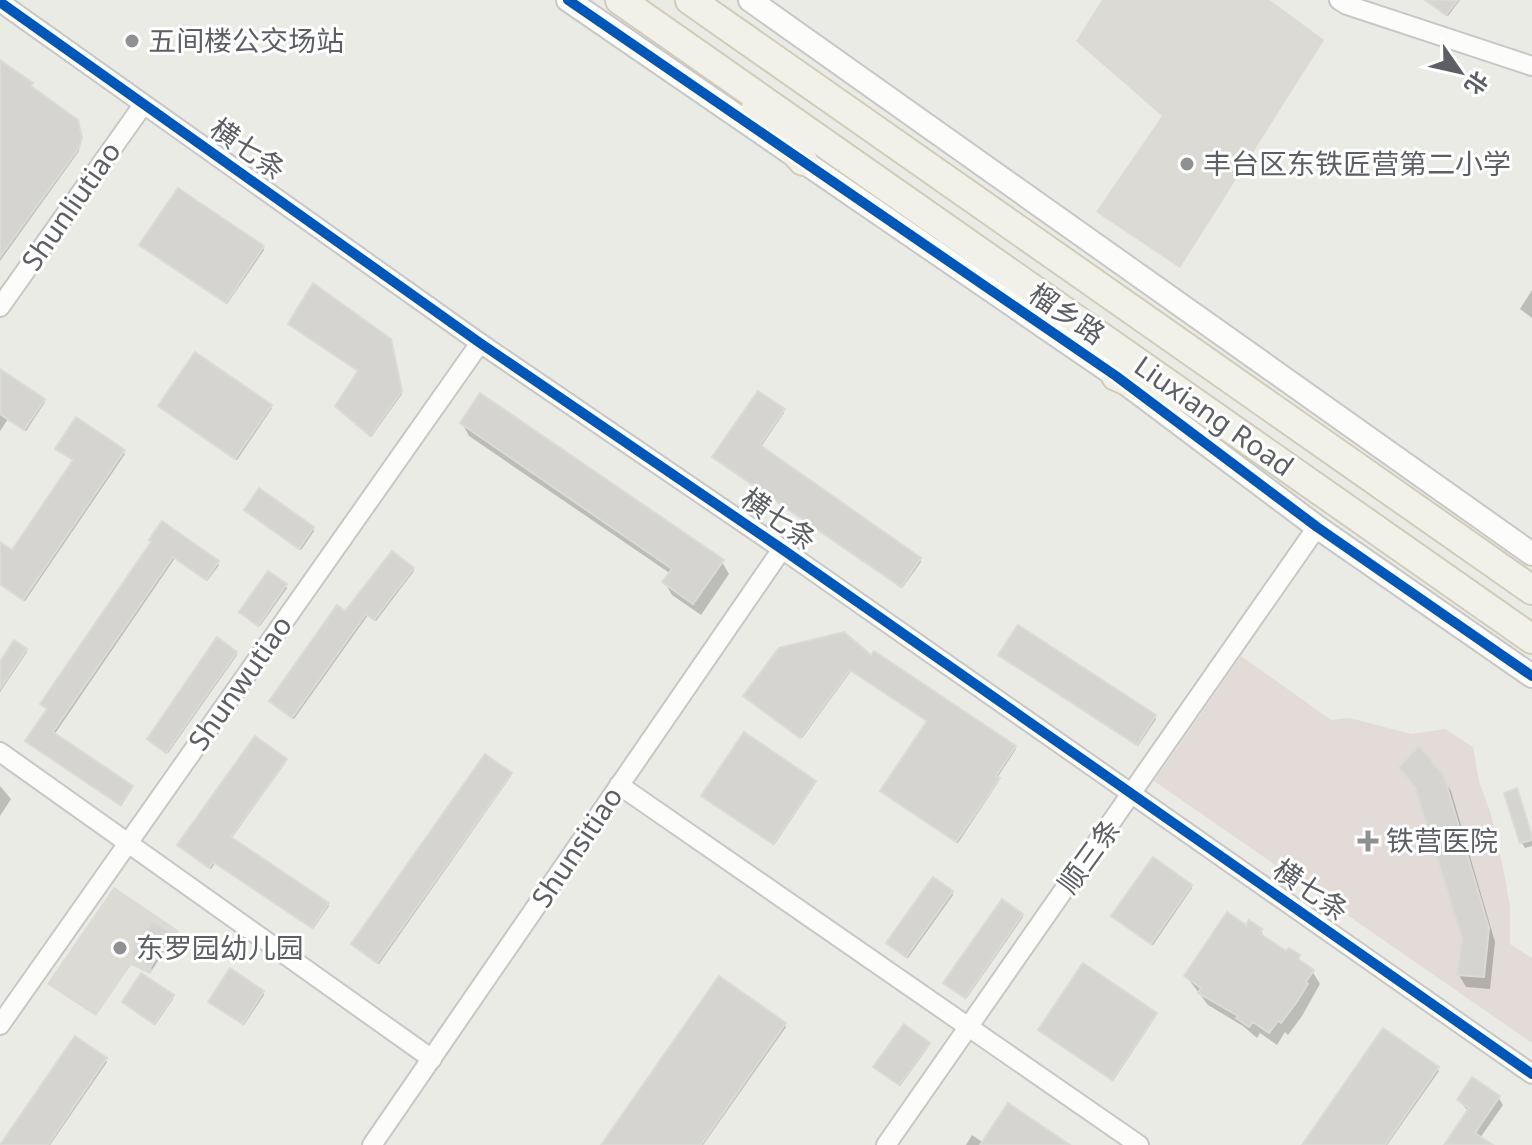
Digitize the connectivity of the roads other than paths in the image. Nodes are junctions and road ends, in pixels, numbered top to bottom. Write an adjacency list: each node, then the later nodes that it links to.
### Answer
1 (568, 0): 10 (street, 榴乡路)
2 (620, 0): 8 (main road, Liuxiang Road)
3 (690, 0): 18 (main road, Liuxiang Road)
4 (750, 0): 17 (street)
5 (1339, 0): 7 (street)
6 (0, 2): 9 (street, 横七条)
7 (1532, 66)
8 (727, 75): 10 (main road); 14 (main road, Liuxiang Road)
9 (143, 105): 11 (street, Shunliutiao); 12 (street, 横七条)
10 (803, 161): 13 (street, 榴乡路)
11 (1, 303)
12 (480, 343): 16 (street, 横七条); 24 (street, Shunwutiao)
13 (1116, 376): 14 (main road); 15 (street, 榴乡路)
14 (1225, 424): 19 (main road, Liuxiang Road)
15 (1317, 527): 20 (street, 榴乡路); 23 (street, 顺三条)
16 (782, 549): 22 (street, Shunsitiao); 23 (street, 横七条)
17 (1532, 554)
18 (1532, 590)
19 (1532, 639)
20 (1532, 676)
21 (0, 752): 24 (street)
22 (619, 785): 26 (street); 27 (street, Shunsitiao)
23 (1133, 795): 26 (street, 顺三条); 28 (street, 横七条)
24 (128, 841): 25 (street, Shunwutiao); 27 (street)
25 (0, 1025)
26 (968, 1025): 30 (street, 顺三条); 31 (street)
27 (432, 1059): 29 (street, Shunsitiao)
28 (1532, 1074)
29 (372, 1145)
30 (886, 1145)
31 (1139, 1145)

